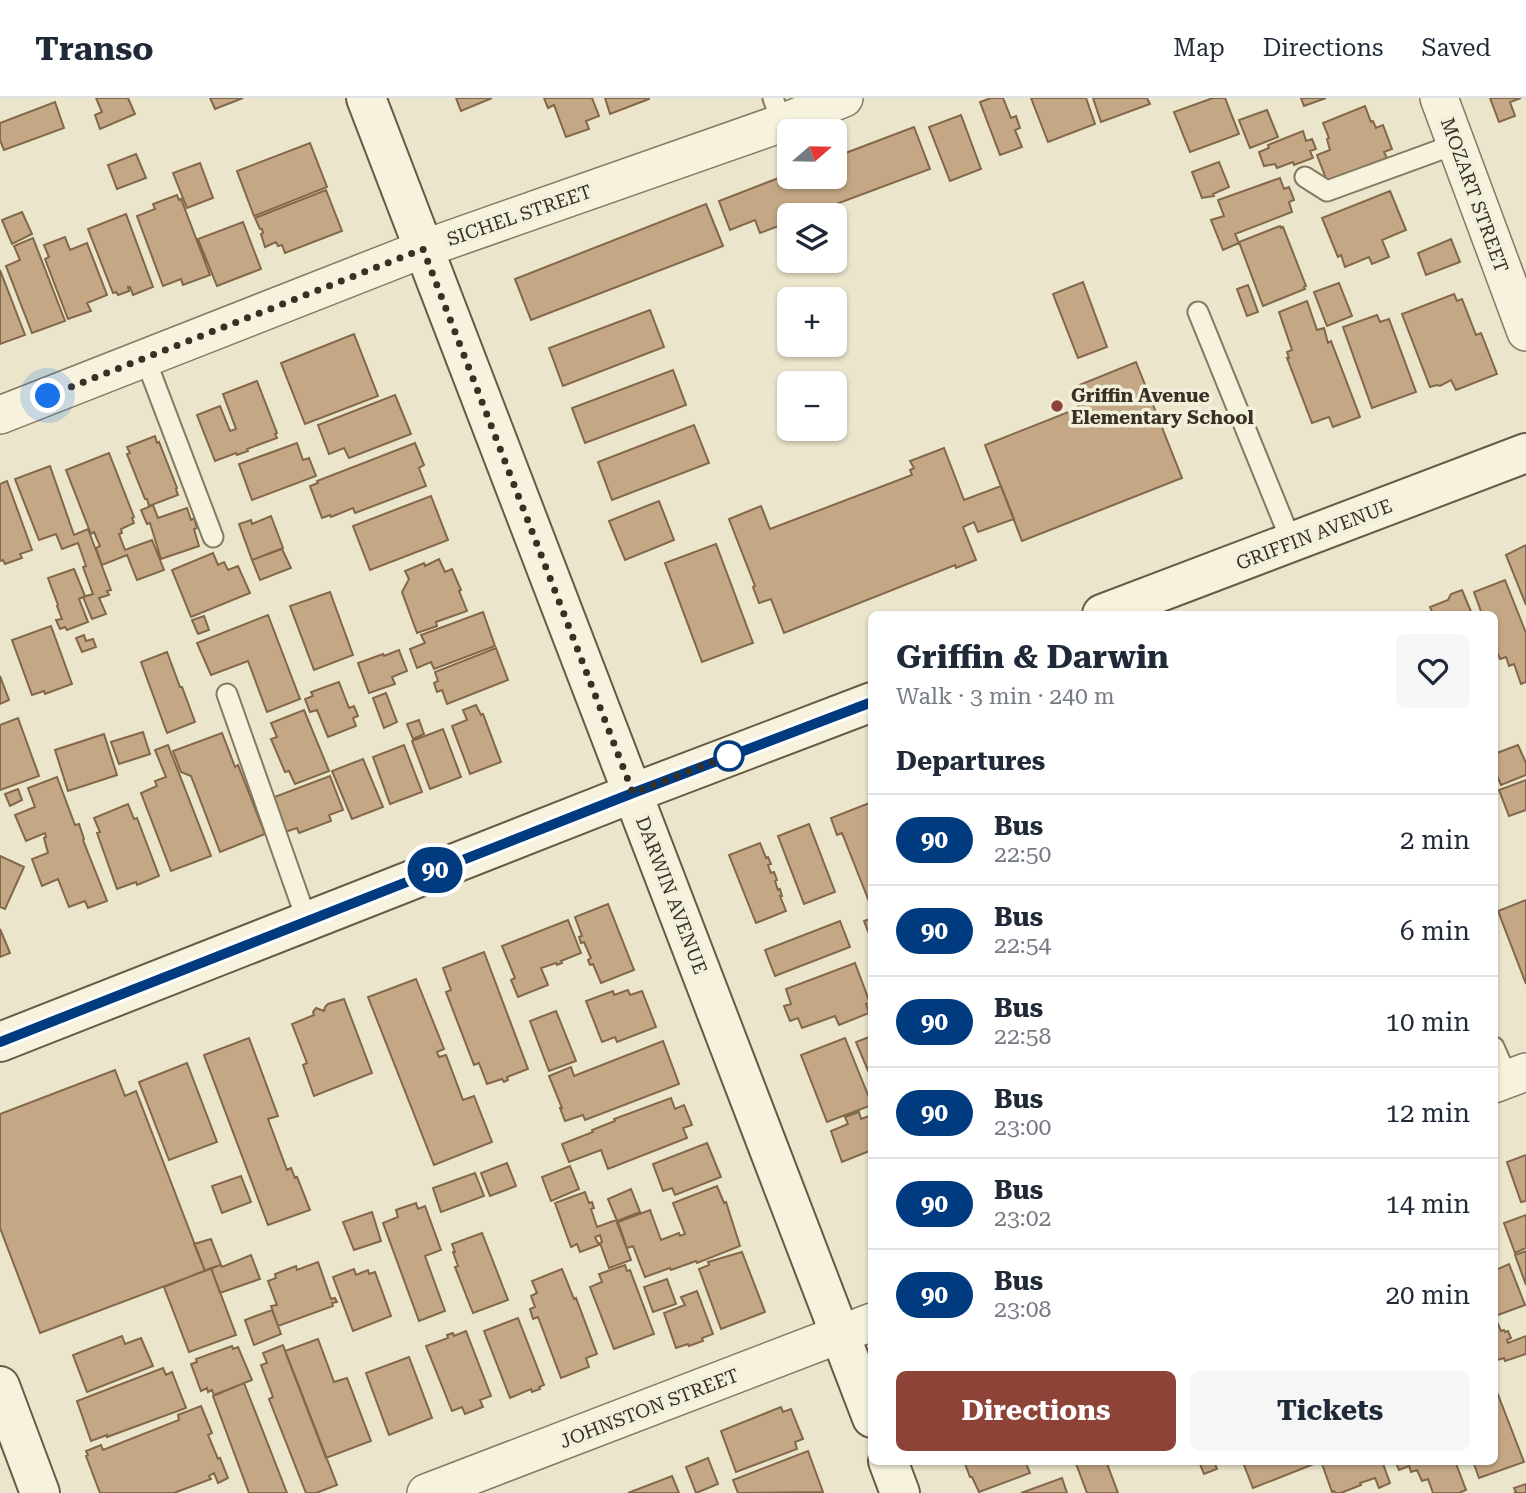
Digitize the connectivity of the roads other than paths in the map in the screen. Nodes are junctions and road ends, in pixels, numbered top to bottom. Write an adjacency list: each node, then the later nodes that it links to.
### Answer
1 (366, 98): 7 (main road, DARWIN AVENUE)
2 (844, 98): 4 (street, SICHEL STREET)
3 (1438, 98): 5 (street, MOZART STREET)
4 (777, 110): 7 (street, SICHEL STREET)
5 (1456, 144): 6 (lane); 9 (street, MOZART STREET)
6 (1305, 177)
7 (423, 249): 10 (street, SICHEL STREET); 18 (main road, DARWIN AVENUE)
8 (1198, 312): 14 (lane)
9 (1526, 332)
10 (145, 358): 11 (street, SICHEL STREET); 13 (lane)
11 (0, 415)
12 (1526, 453): 14 (main road, GRIFFIN AVENUE)
13 (213, 537)
14 (1292, 543): 15 (main road, GRIFFIN AVENUE)
15 (1110, 611)
16 (227, 694): 19 (lane)
17 (868, 704): 18 (main road)
18 (633, 793): 19 (main road); 21 (main road, DARWIN AVENUE)
19 (307, 921): 20 (main road)
20 (0, 1042)
21 (856, 1328): 23 (main road, DARWIN AVENUE); 27 (street, JOHNSTON STREET)
22 (0, 1386): 24 (main road)
23 (868, 1396)
24 (9, 1439): 26 (main road)
25 (890, 1465): 28 (main road)
26 (40, 1493)
27 (426, 1493)
28 (900, 1493)

